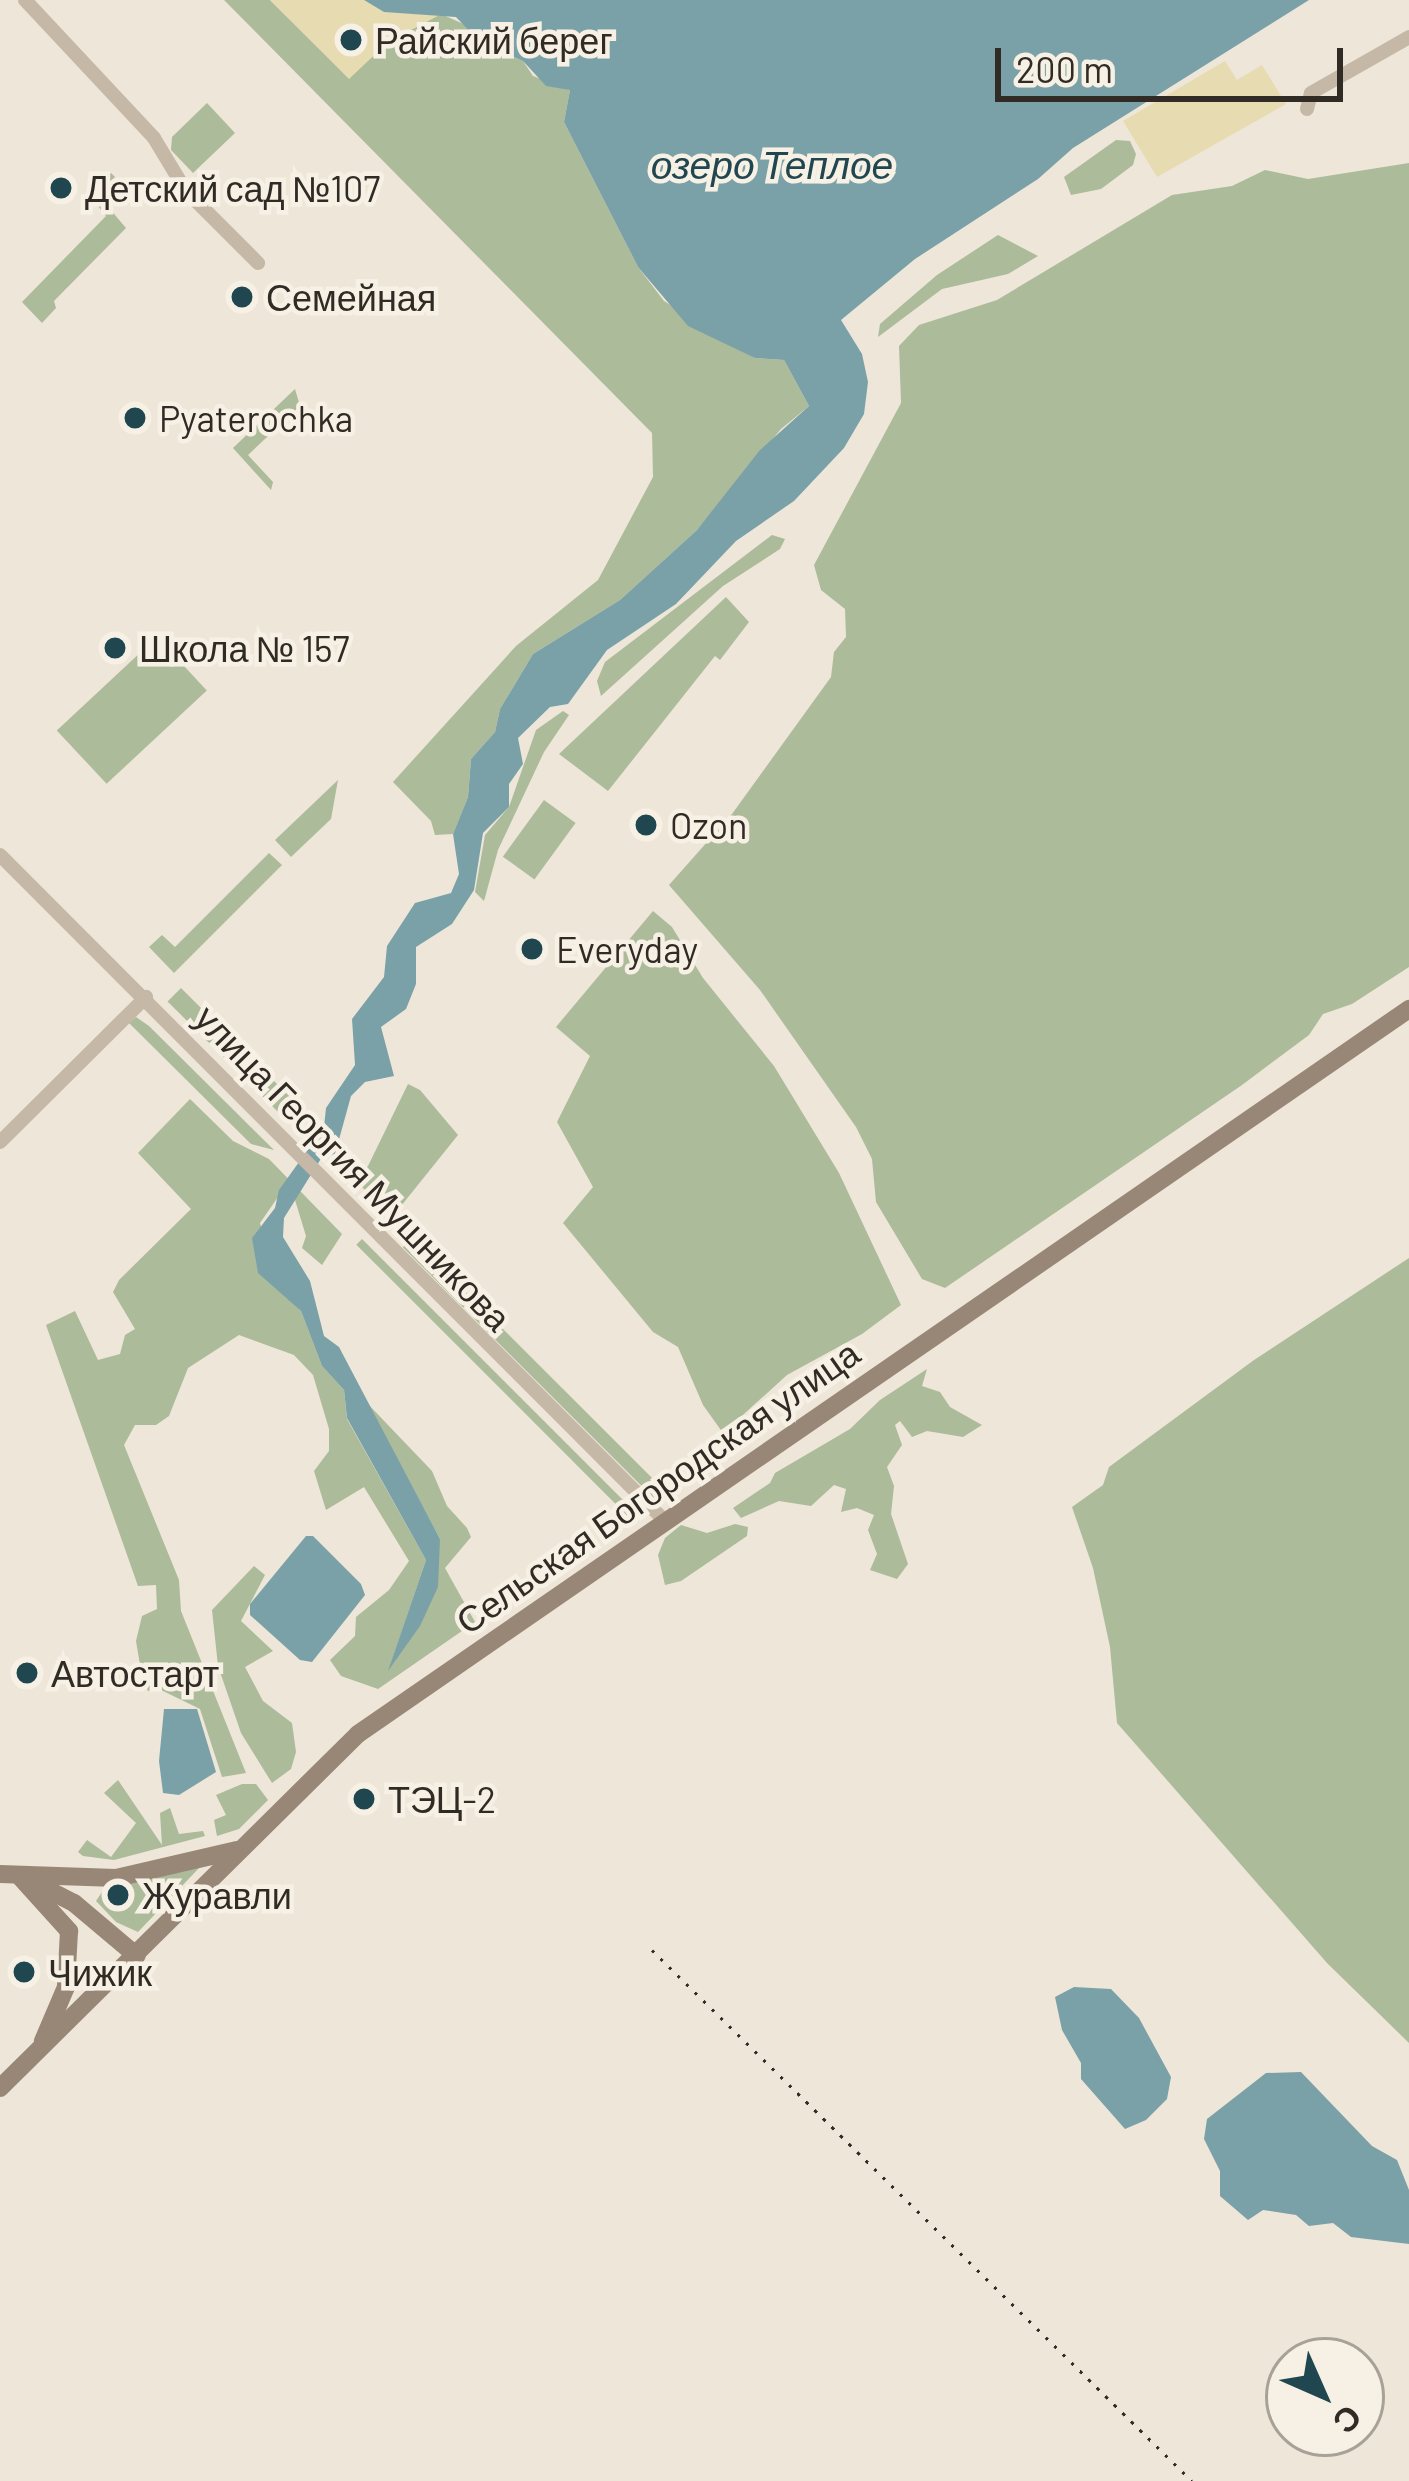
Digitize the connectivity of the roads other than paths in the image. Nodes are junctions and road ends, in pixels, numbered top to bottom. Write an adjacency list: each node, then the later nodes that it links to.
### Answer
1 (25, 0): 4 (street)
2 (1409, 37): 3 (street)
3 (1307, 109)
4 (258, 263)
5 (0, 855): 6 (street, улица Георгия Мушникова)
6 (146, 997): 8 (street); 9 (street, улица Георгия Мушникова)
7 (1409, 1009): 9 (main road, Сельская Богородская улица)
8 (0, 1142)
9 (665, 1521): 10 (main road, Сельская Богородская улица)
10 (241, 1849): 12 (main road); 13 (main road, Сельская Богородская улица)
11 (0, 1874): 12 (main road)
12 (21, 1878): 13 (main road); 14 (main road)
13 (137, 1956): 14 (main road, Сельская Богородская улица)
14 (32, 2056): 15 (main road, Сельская Богородская улица)
15 (0, 2088)

